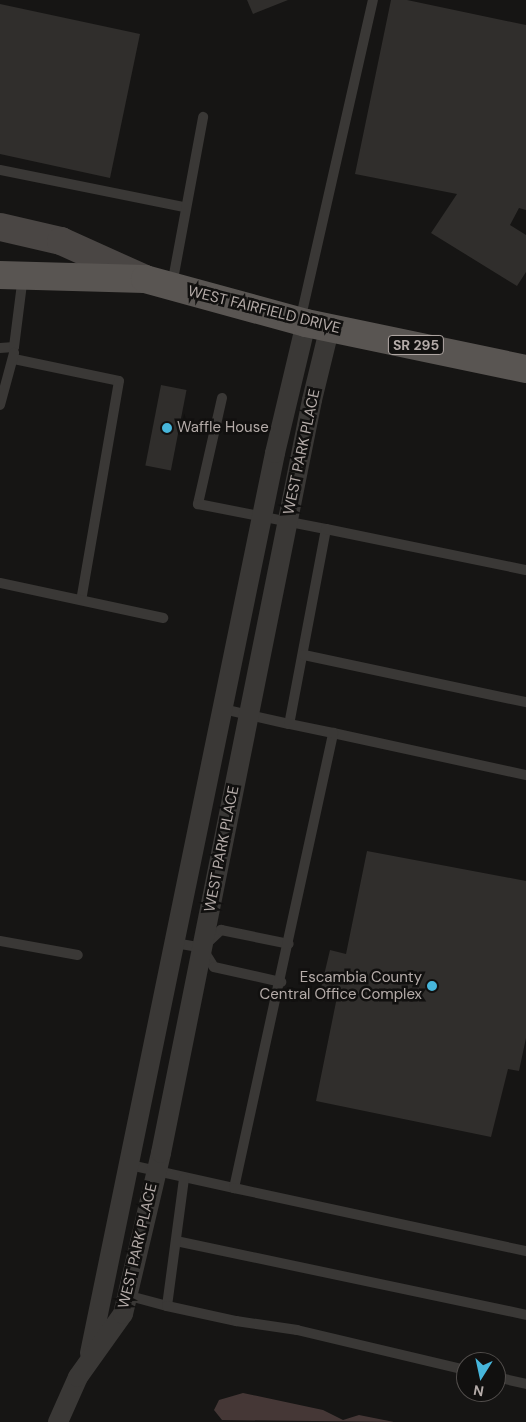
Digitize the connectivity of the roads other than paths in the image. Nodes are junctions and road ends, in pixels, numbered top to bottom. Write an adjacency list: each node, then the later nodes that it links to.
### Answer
1 (373, 0): 9 (lane)
2 (203, 117): 4 (lane)
3 (0, 170): 4 (lane)
4 (184, 207): 8 (lane)
5 (0, 227): 7 (main road)
6 (12, 275): 7 (main road, WEST FAIRFIELD DRIVE / SR 295); 10 (lane)
7 (145, 279): 8 (main road, WEST FAIRFIELD DRIVE / SR 295)
8 (172, 286): 9 (main road, WEST FAIRFIELD DRIVE / SR 295)
9 (312, 324): 13 (main road, WEST FAIRFIELD DRIVE / SR 295); 16 (street, WEST PARK PLACE); 17 (street, WEST PARK PLACE)
10 (14, 347): 11 (lane); 12 (lane)
11 (0, 348)
12 (14, 359): 15 (lane); 21 (lane)
13 (526, 369)
14 (222, 398): 16 (lane)
15 (0, 405)
16 (262, 516): 17 (lane); 25 (street, WEST PARK PLACE)
17 (288, 522): 18 (lane); 26 (street, WEST PARK PLACE)
18 (326, 529): 19 (lane); 23 (lane)
19 (526, 570)
20 (0, 583): 21 (lane)
21 (81, 600): 22 (lane)
22 (163, 618)
23 (304, 655): 24 (lane); 27 (lane)
24 (526, 702)
25 (223, 708): 26 (lane); 31 (street, WEST PARK PLACE)
26 (249, 714): 27 (lane); 33 (street, WEST PARK PLACE)
27 (289, 724): 28 (lane)
28 (333, 733): 29 (lane); 32 (lane)
29 (526, 775)
30 (0, 941): 34 (lane)
31 (175, 943): 33 (lane); 36 (street, WEST PARK PLACE)
32 (289, 944): 33 (lane); 35 (lane)
33 (202, 948): 35 (lane); 37 (street, WEST PARK PLACE)
34 (78, 955)
35 (280, 982): 39 (lane)
36 (130, 1165): 37 (lane); 45 (street, WEST PARK PLACE)
37 (156, 1171): 38 (lane); 42 (street, WEST PARK PLACE)
38 (184, 1178): 39 (lane); 40 (lane)
39 (234, 1188): 41 (lane)
40 (176, 1241): 43 (lane); 44 (lane)
41 (526, 1250)
42 (126, 1295): 43 (lane); 45 (street, WEST PARK PLACE)
43 (167, 1306): 46 (lane)
44 (526, 1315)
45 (88, 1362): 49 (street, WEST PARK PLACE)
46 (456, 1368)
47 (506, 1379): 48 (lane)
48 (526, 1384)
49 (58, 1422)

